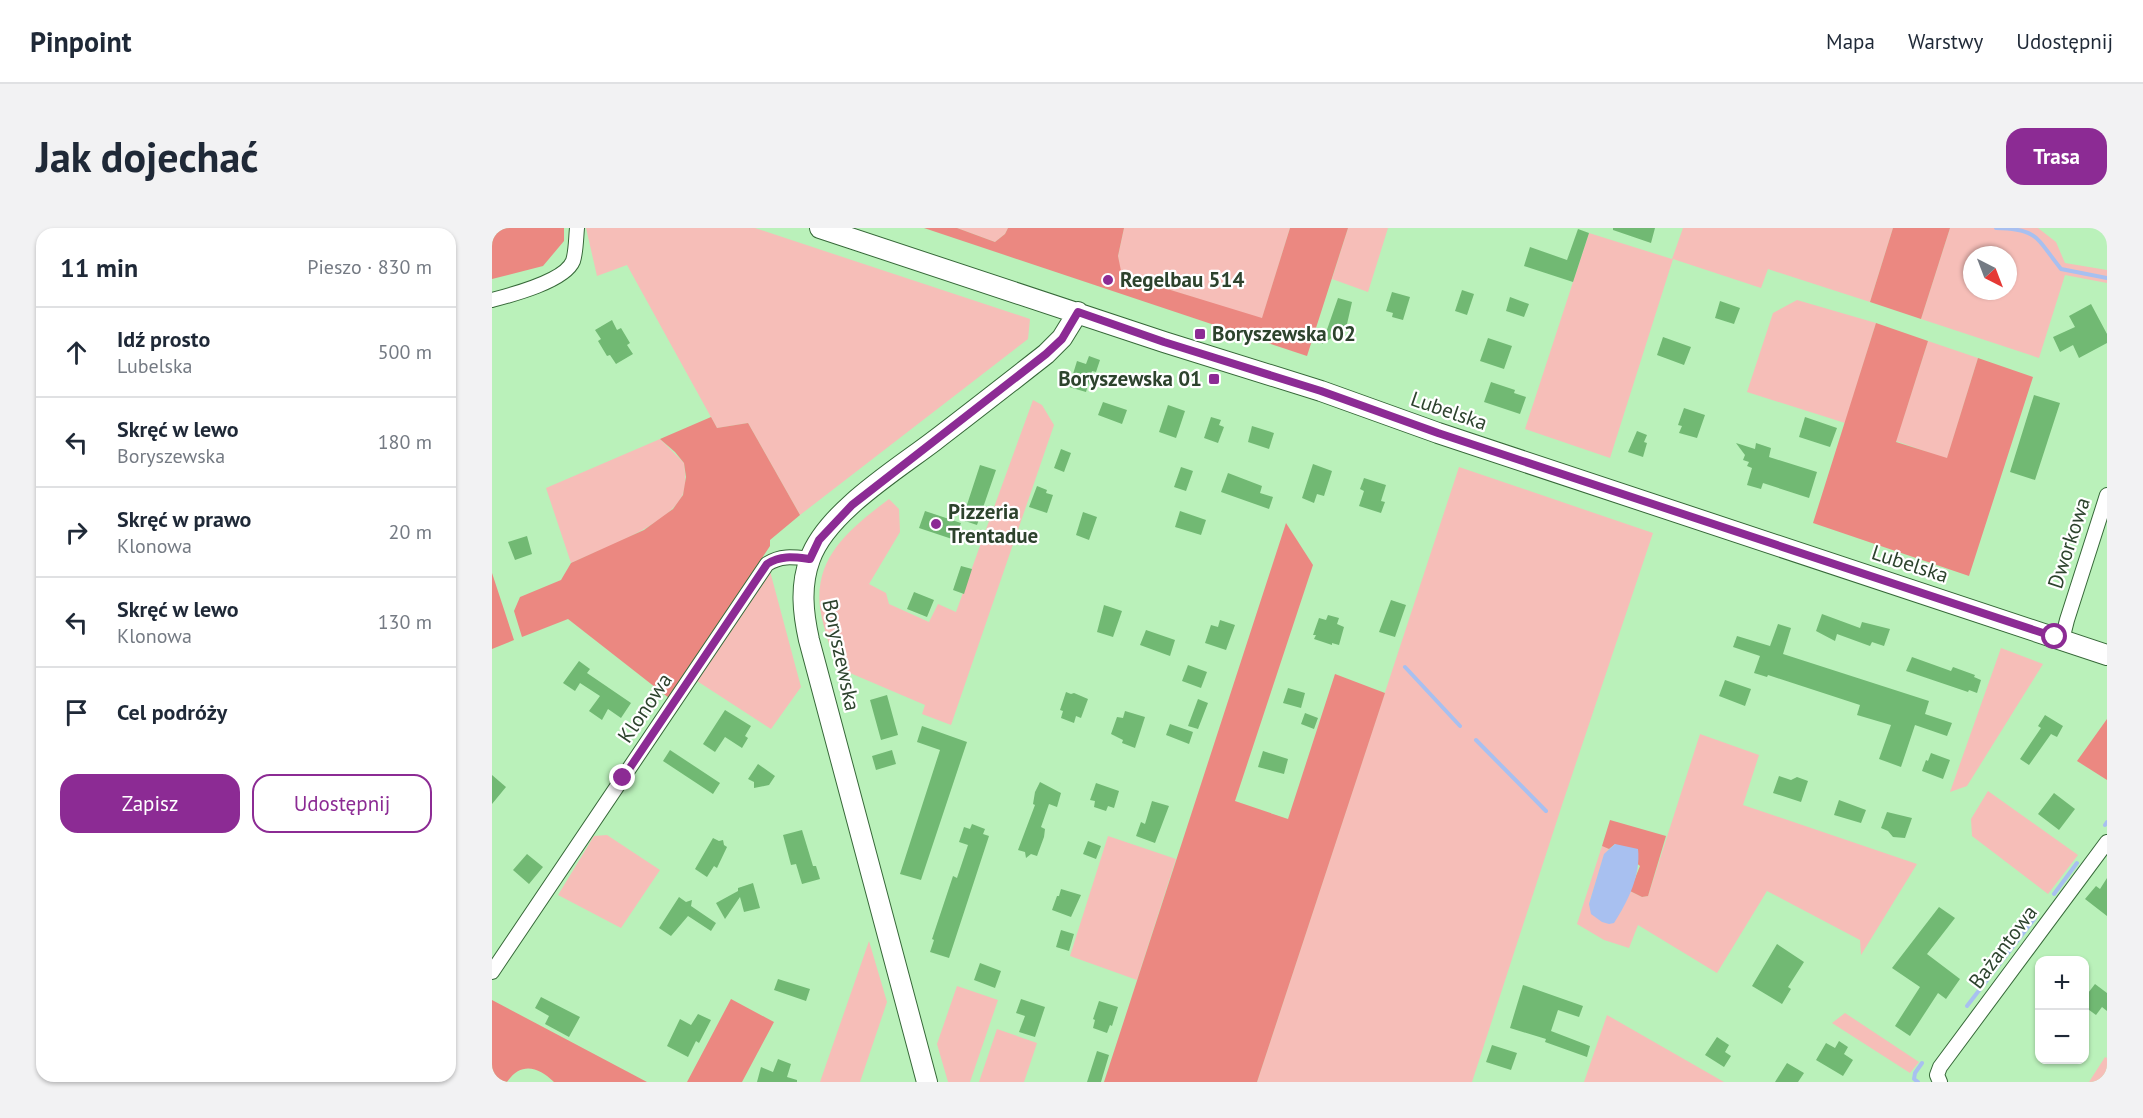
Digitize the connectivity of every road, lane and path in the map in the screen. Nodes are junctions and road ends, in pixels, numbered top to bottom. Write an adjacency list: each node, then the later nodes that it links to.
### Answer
1 (577, 228): 3 (street)
2 (820, 228): 4 (main road, Lubelska)
3 (492, 300)
4 (1078, 312): 6 (main road, Boryszewska); 7 (main road, Lubelska)
5 (2107, 495): 7 (street, Dworkowa)
6 (810, 559): 10 (street, Klonowa); 12 (main road, Boryszewska)
7 (2062, 640): 8 (main road, Lubelska)
8 (2107, 655)
9 (2107, 842): 11 (street, Bażantowa)
10 (492, 972)
11 (1937, 1081)
12 (927, 1082)

